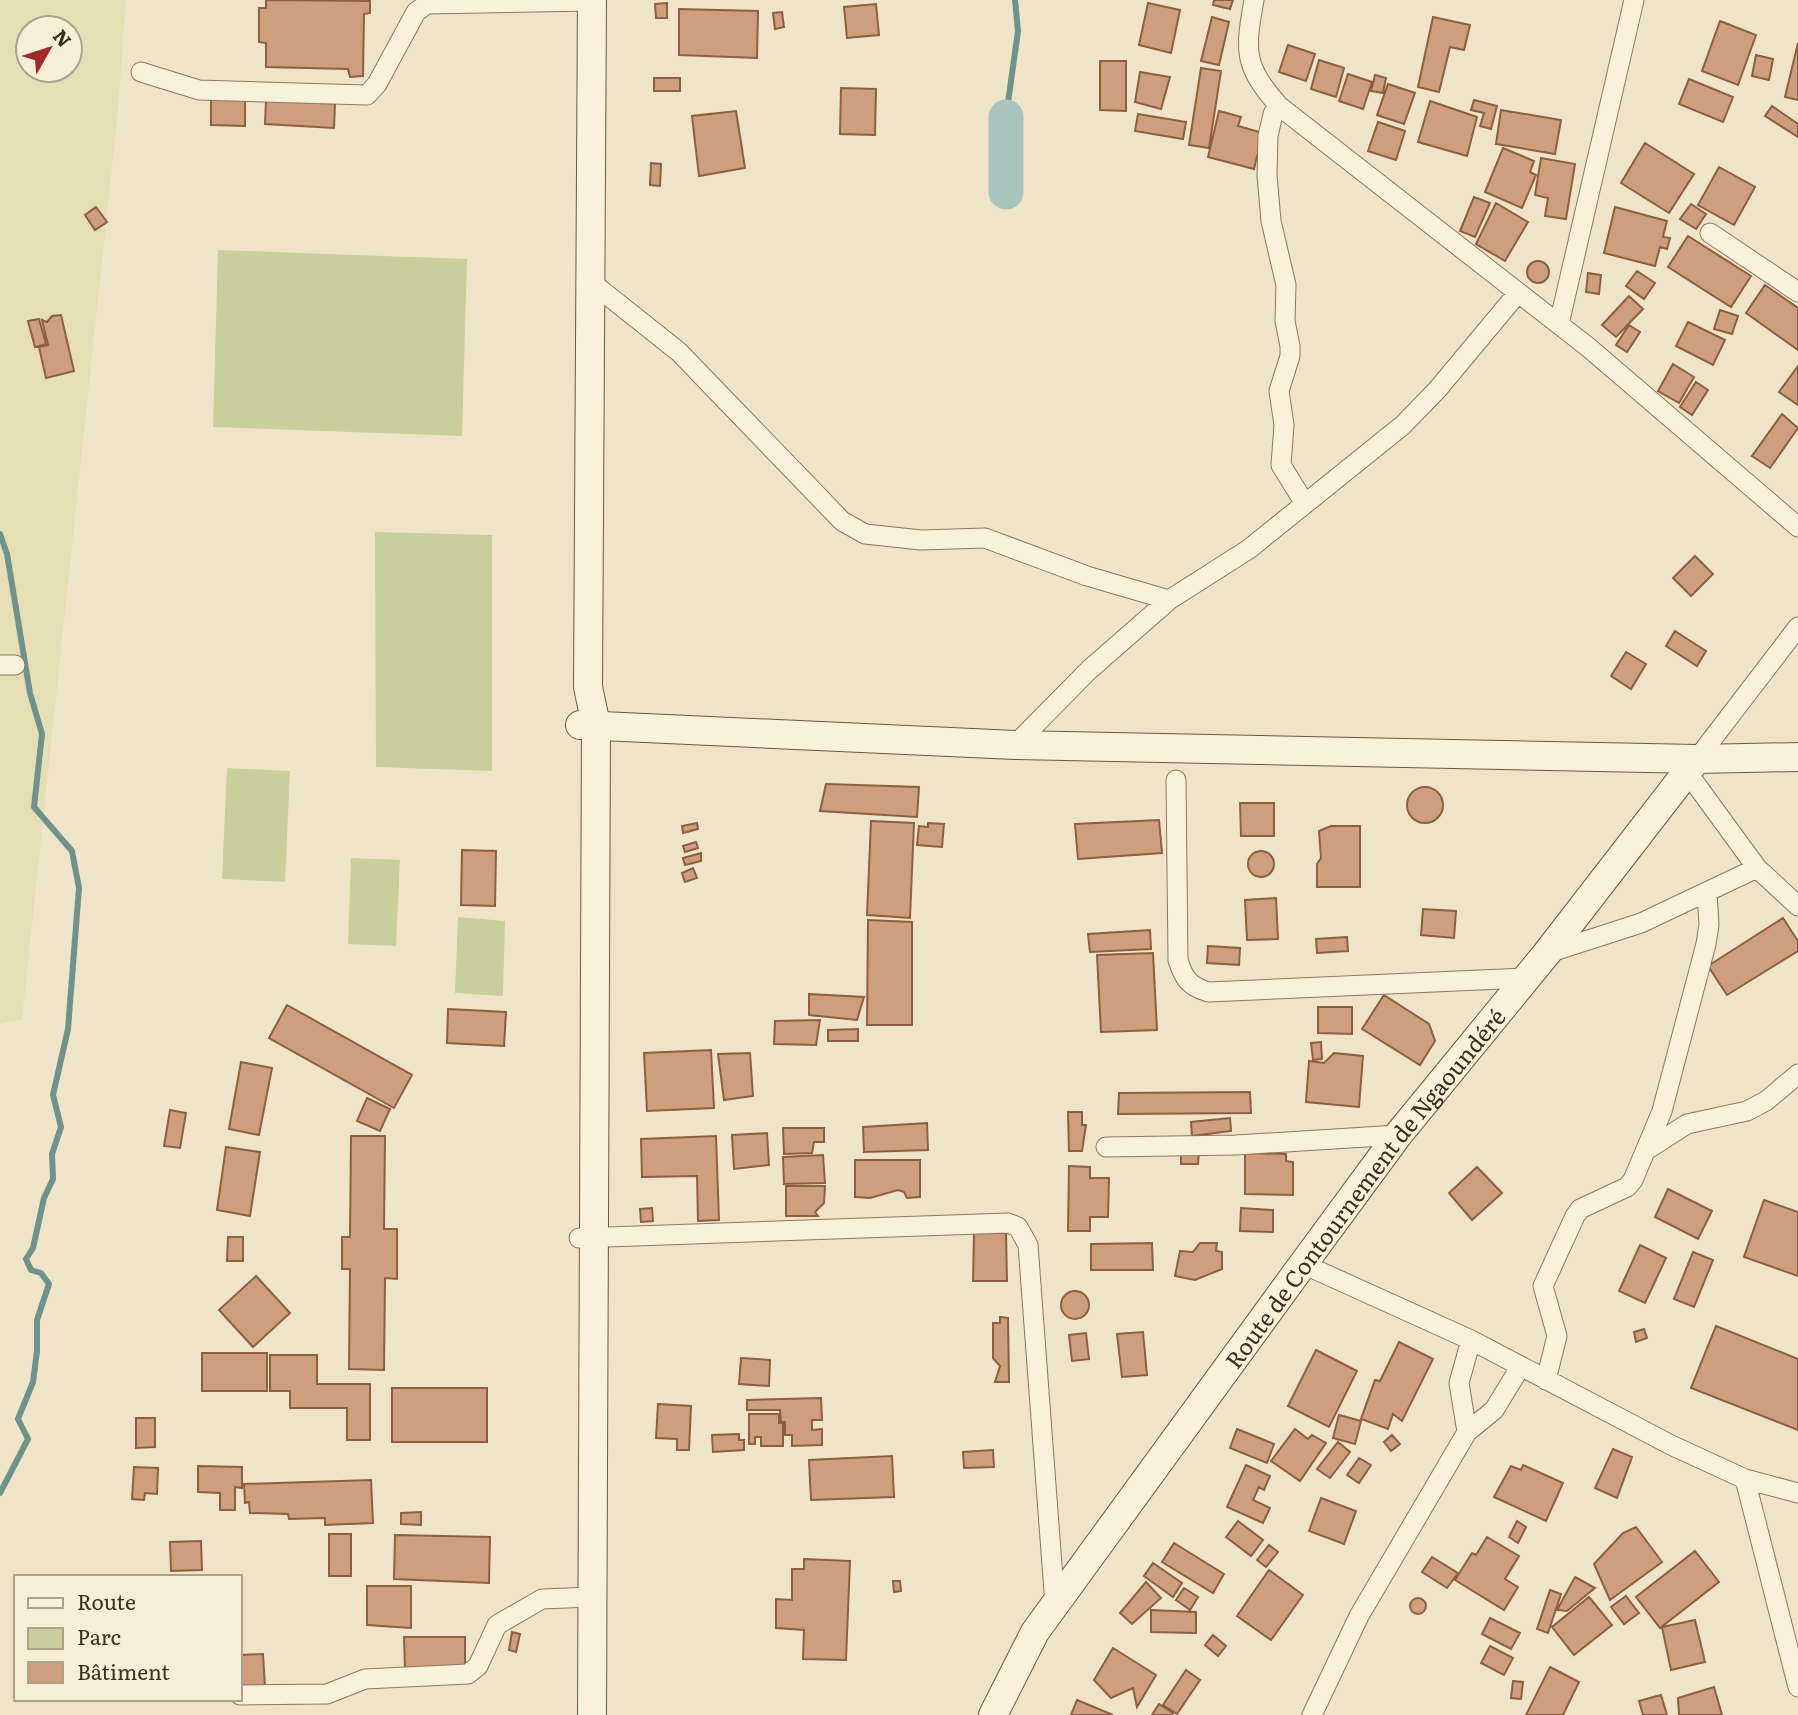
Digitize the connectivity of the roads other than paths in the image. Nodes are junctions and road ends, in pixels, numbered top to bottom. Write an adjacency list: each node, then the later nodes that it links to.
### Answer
1 (592, 0): 4 (street); 7 (street)
2 (1254, 0): 5 (street)
3 (1634, 0): 10 (street)
4 (141, 72)
5 (1279, 106): 9 (street); 11 (street)
6 (1710, 233): 8 (street)
7 (591, 282): 13 (street); 15 (street)
8 (1798, 292)
9 (1517, 294): 10 (street); 11 (street)
10 (1559, 324): 12 (street)
11 (1305, 504): 13 (street)
12 (1798, 527)
13 (1169, 600): 16 (street)
14 (1798, 627): 18 (street)
15 (587, 725): 16 (street); 29 (street)
16 (1015, 745): 18 (street)
17 (1798, 757): 18 (street)
18 (1692, 766): 20 (street); 23 (street, Route de Contournement de Ngaoundéré)
19 (1176, 780): 24 (street)
20 (1757, 868): 21 (street); 22 (street)
21 (1707, 892): 23 (street); 28 (street)
22 (1798, 906)
23 (1547, 953): 24 (street, Route de Contournement de Ngaoundéré)
24 (1525, 978): 26 (street, Route de Contournement de Ngaoundéré)
25 (1798, 1074): 28 (street)
26 (1398, 1135): 27 (street); 30 (street, Route de Contournement de Ngaoundéré)
27 (1106, 1147)
28 (1647, 1149): 33 (street)
29 (587, 1238): 37 (street); 38 (street)
30 (1303, 1264): 31 (street); 38 (street, Route de Contournement de Ngaoundéré)
31 (1471, 1340): 32 (street); 34 (street)
32 (1521, 1366): 33 (street); 34 (street)
33 (1546, 1380): 35 (street)
34 (1467, 1432): 44 (street)
35 (1745, 1479): 36 (street); 39 (street)
36 (1798, 1493)
37 (584, 1597): 40 (street); 41 (street); 42 (street)
38 (1055, 1605): 43 (street, Route de Contournement de Ngaoundéré)
39 (1798, 1687)
40 (242, 1695)
41 (575, 1715)
42 (592, 1715)
43 (993, 1715)
44 (1312, 1715)

